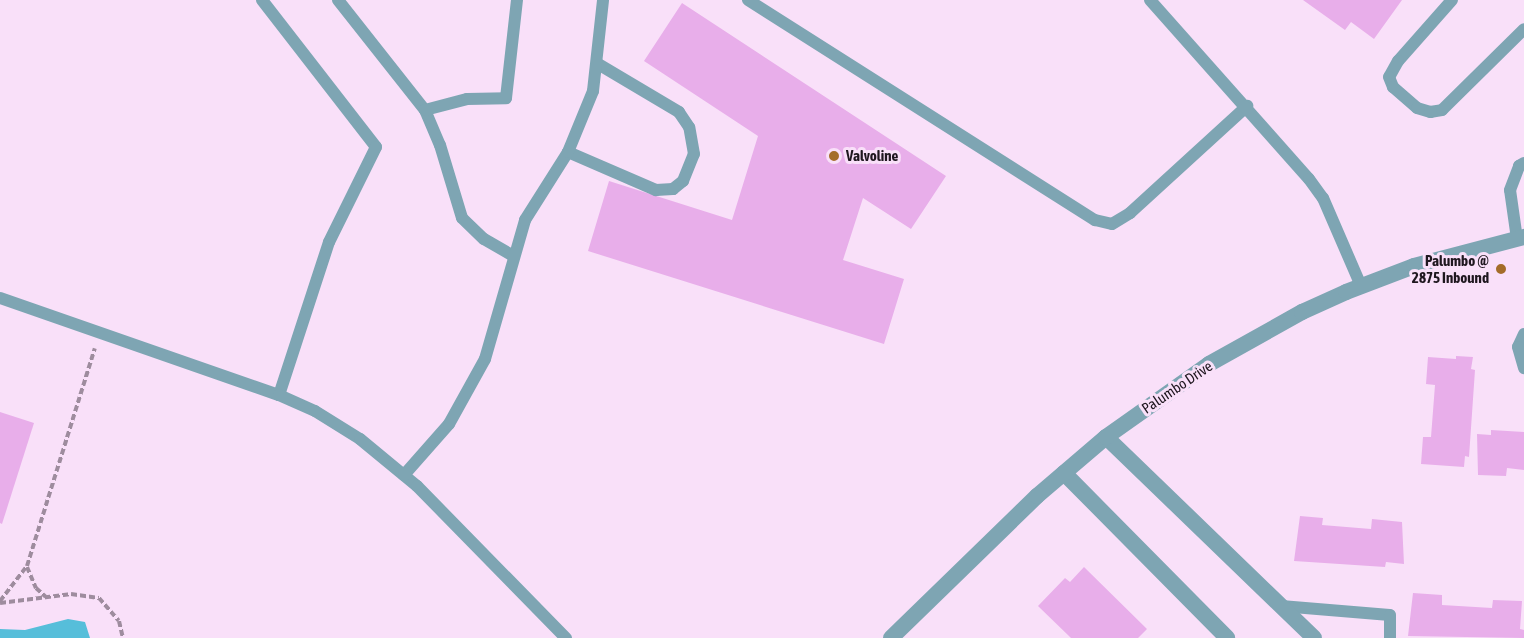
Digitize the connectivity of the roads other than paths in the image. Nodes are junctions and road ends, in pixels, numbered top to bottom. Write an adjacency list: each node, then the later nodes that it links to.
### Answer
1 (262, 0): 20 (lane)
2 (338, 0): 11 (lane)
3 (517, 0): 11 (lane)
4 (603, 0): 9 (lane)
5 (748, 0): 10 (lane)
6 (1150, 0): 10 (lane)
7 (1452, 0): 8 (lane)
8 (1524, 29)
9 (598, 64): 12 (lane); 12 (lane)
10 (1247, 106): 16 (lane)
11 (425, 110): 15 (lane)
12 (568, 152): 15 (lane)
13 (1524, 163): 14 (lane)
14 (1521, 238): 16 (street, Palumbo Drive)
15 (512, 255): 23 (lane)
16 (1361, 286): 21 (street, Palumbo Drive)
17 (0, 298): 20 (lane)
18 (1524, 333): 19 (lane)
19 (1524, 368)
20 (279, 395): 23 (lane)
21 (1106, 437): 22 (street, Palumbo Drive); 24 (street)
22 (1064, 473): 25 (street); 27 (street, Palumbo Drive)
23 (404, 475): 26 (lane)
24 (1281, 606): 28 (street); 29 (lane)
25 (1219, 635)
26 (566, 638)
27 (891, 638)
28 (1314, 638)
29 (1390, 638)

